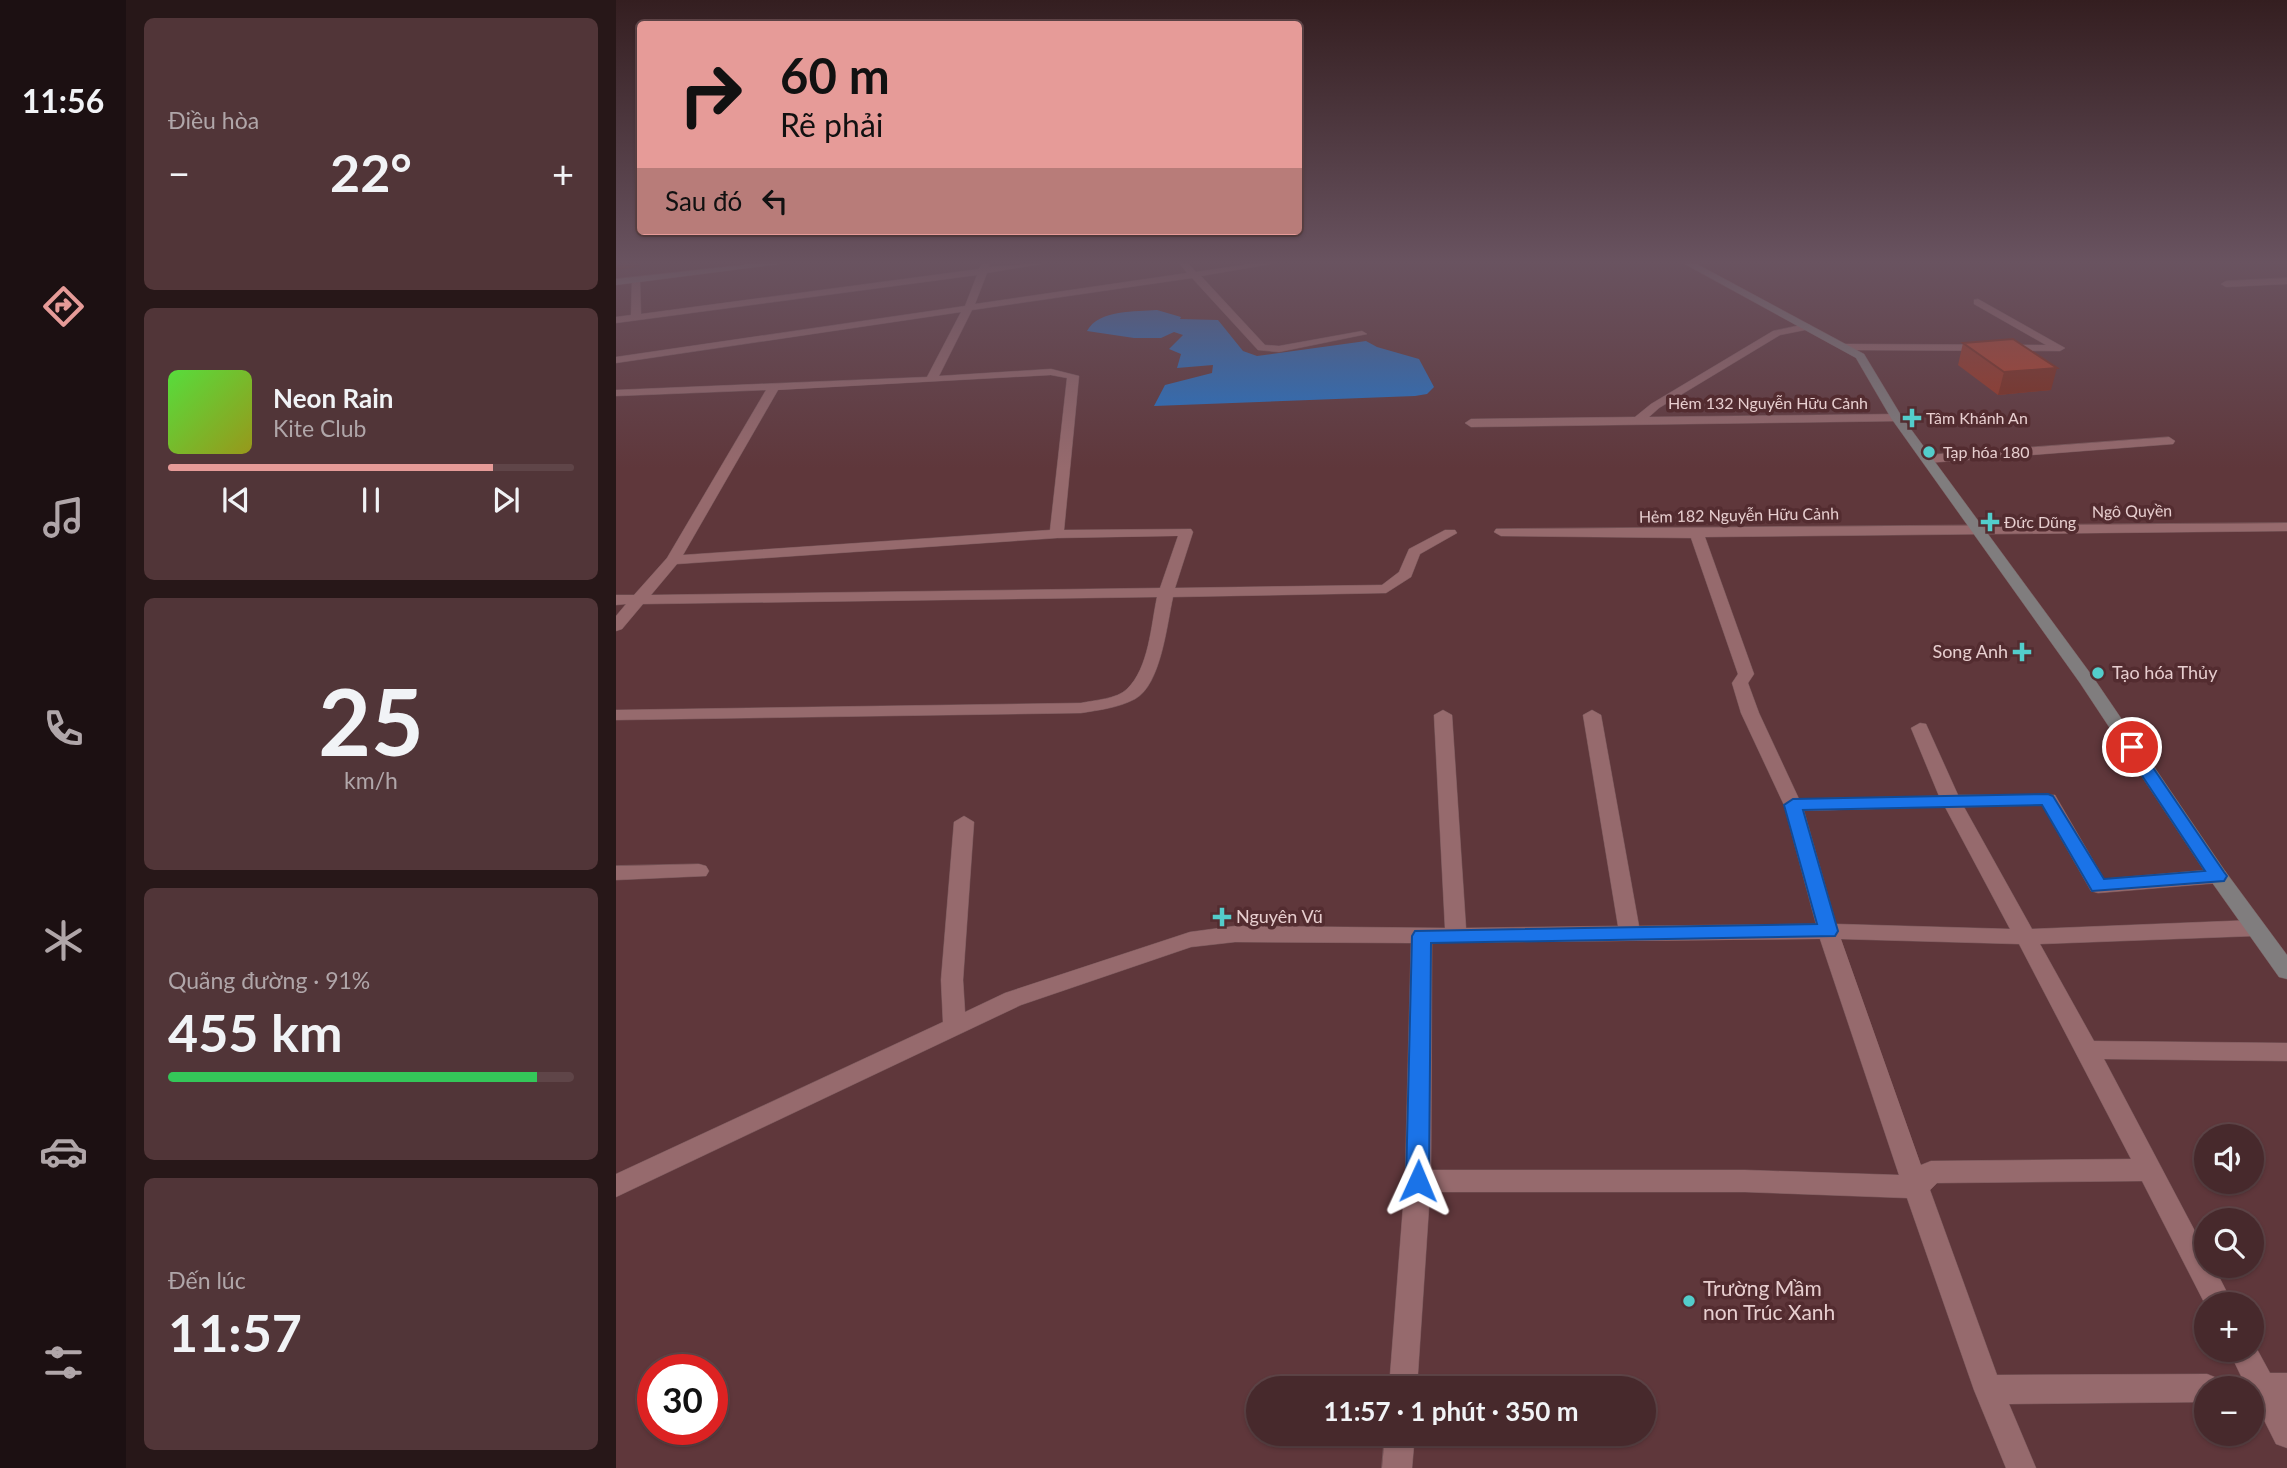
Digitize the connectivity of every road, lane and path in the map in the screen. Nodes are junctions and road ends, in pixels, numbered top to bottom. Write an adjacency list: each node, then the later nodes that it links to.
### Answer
1 (806, 332): 9 (street)
2 (956, 332): 10 (street)
3 (1247, 332): 7 (street)
4 (1784, 332): 14 (street, Hẻm 132 Nguyễn Hữu Cảnh)
5 (1816, 332): 8 (street)
6 (2031, 332): 8 (street)
7 (1362, 334)
8 (1845, 347): 13 (street)
9 (616, 360)
10 (930, 380): 11 (street); 23 (street)
11 (773, 387): 12 (street); 24 (street)
12 (616, 393)
13 (1897, 418): 14 (street, Hẻm 132 Nguyễn Hữu Cảnh); 17 (street)
14 (1639, 420): 15 (street, Hẻm 132 Nguyễn Hữu Cảnh)
15 (1471, 423)
16 (2169, 441): 17 (street)
17 (1927, 459): 19 (street)
18 (2287, 527): 19 (street, Ngô Quyền)
19 (1978, 530): 22 (street, Hẻm 182 Nguyễn Hữu Cảnh); 38 (street)
20 (1501, 531): 22 (street, Hẻm 182 Nguyễn Hữu Cảnh)
21 (1450, 533): 25 (street)
22 (1696, 533): 34 (street)
23 (1057, 534): 24 (street); 25 (street)
24 (673, 561): 27 (street)
25 (1166, 592): 27 (street); 29 (street)
26 (616, 600): 27 (street)
27 (639, 600): 28 (street)
28 (616, 626)
29 (616, 715)
30 (1443, 715): 42 (street)
31 (1592, 715): 41 (street)
32 (1920, 728): 33 (street)
33 (1951, 801): 34 (street); 38 (street); 44 (street)
34 (1793, 805): 40 (street)
35 (964, 822): 46 (street)
36 (699, 871): 37 (street)
37 (616, 873)
38 (2218, 876): 39 (street)
39 (2254, 928): 44 (street); 45 (street)
40 (1828, 931): 41 (street); 44 (street); 52 (street)
41 (1630, 933): 42 (street)
42 (1456, 934): 43 (street)
43 (1422, 936): 46 (street); 50 (street)
44 (2027, 937): 47 (street)
45 (2287, 971)
46 (955, 1026): 51 (street)
47 (2087, 1050): 48 (street); 49 (street)
48 (2287, 1052)
49 (2150, 1170): 52 (street); 53 (street)
50 (1418, 1181): 52 (street); 55 (street)
51 (616, 1186)
52 (1916, 1187): 58 (street)
53 (2213, 1292)
54 (2250, 1362): 57 (street)
55 (1404, 1376)
56 (2194, 1388): 58 (street)
57 (2267, 1388): 59 (street)
58 (1988, 1390): 62 (street)
59 (2287, 1433)
60 (1398, 1446): 61 (street)
61 (1397, 1468)
62 (2021, 1468)

